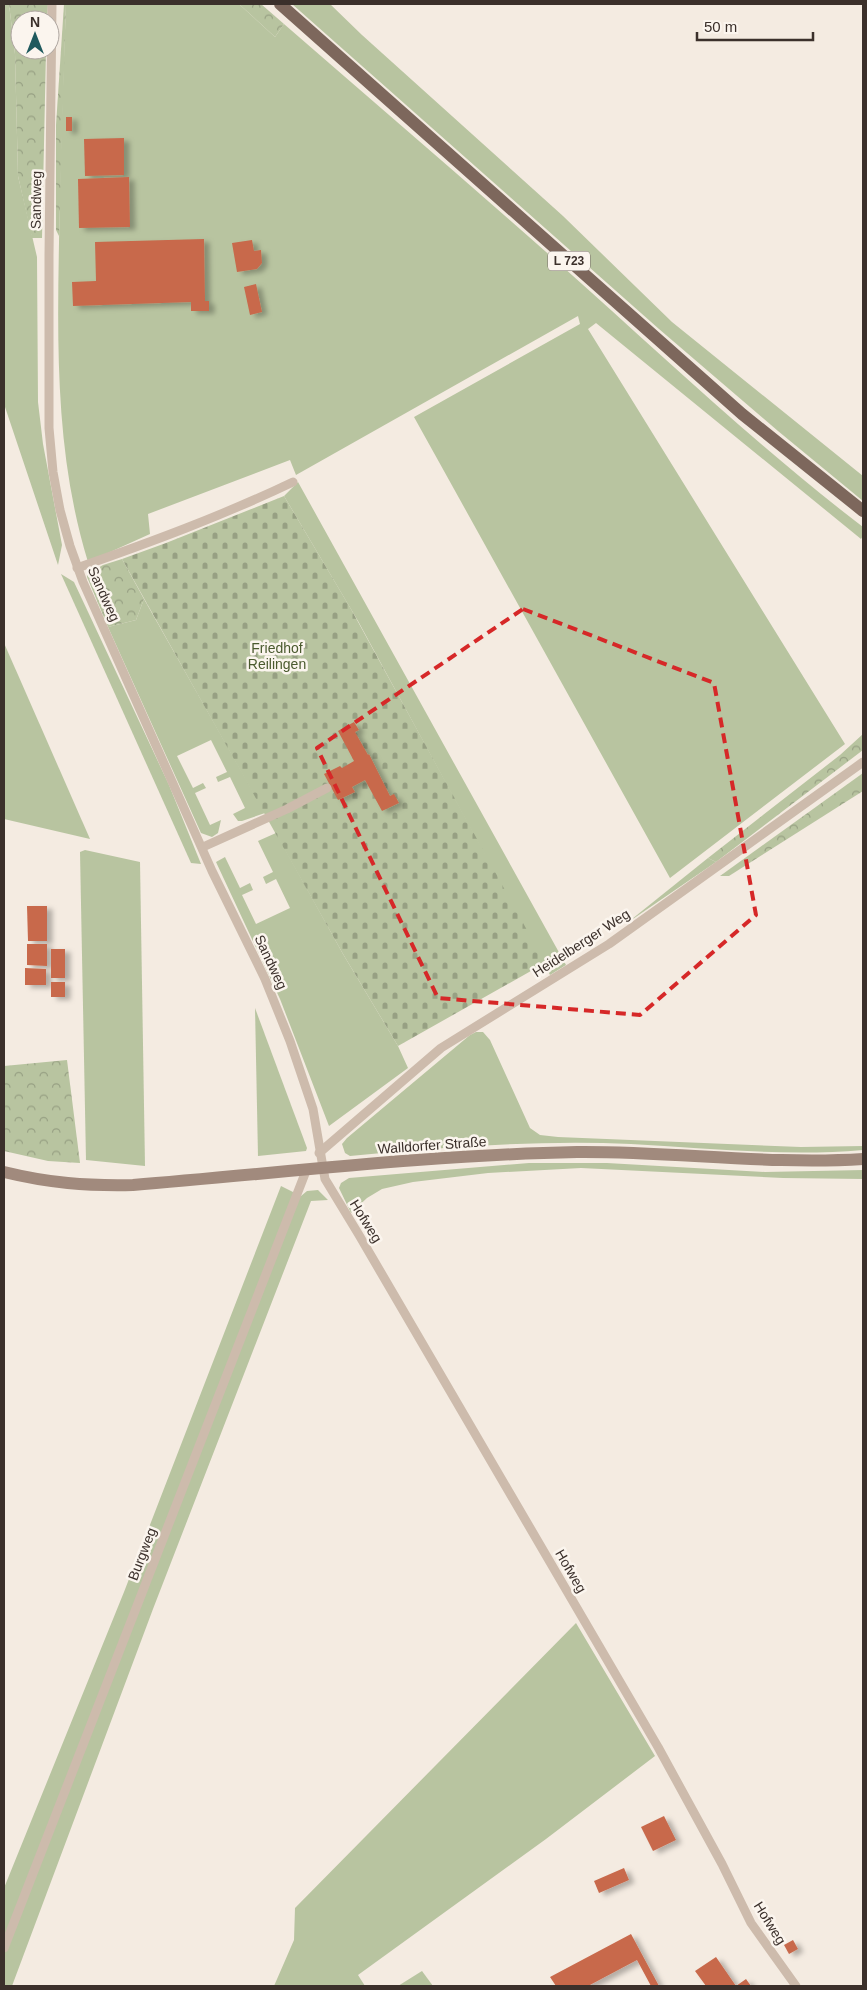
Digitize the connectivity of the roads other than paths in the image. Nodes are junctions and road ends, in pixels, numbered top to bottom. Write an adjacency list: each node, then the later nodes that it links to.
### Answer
1 (52, 4): 5 (lane, Sandweg)
2 (280, 4): 4 (main road, L 723)
3 (293, 482): 5 (lane)
4 (863, 511)
5 (77, 568): 8 (lane, Sandweg)
6 (863, 762): 9 (lane, Heidelberger Weg)
7 (327, 788): 8 (lane)
8 (203, 848): 9 (lane, Sandweg)
9 (319, 1153): 11 (lane, Sandweg)
10 (863, 1159): 11 (street, Walldorfer Straße)
11 (322, 1169): 12 (street, Walldorfer Straße); 15 (lane, Hofweg)
12 (306, 1171): 13 (street, Walldorfer Straße); 14 (lane, Burgweg)
13 (4, 1172)
14 (4, 1948)
15 (796, 1986)

